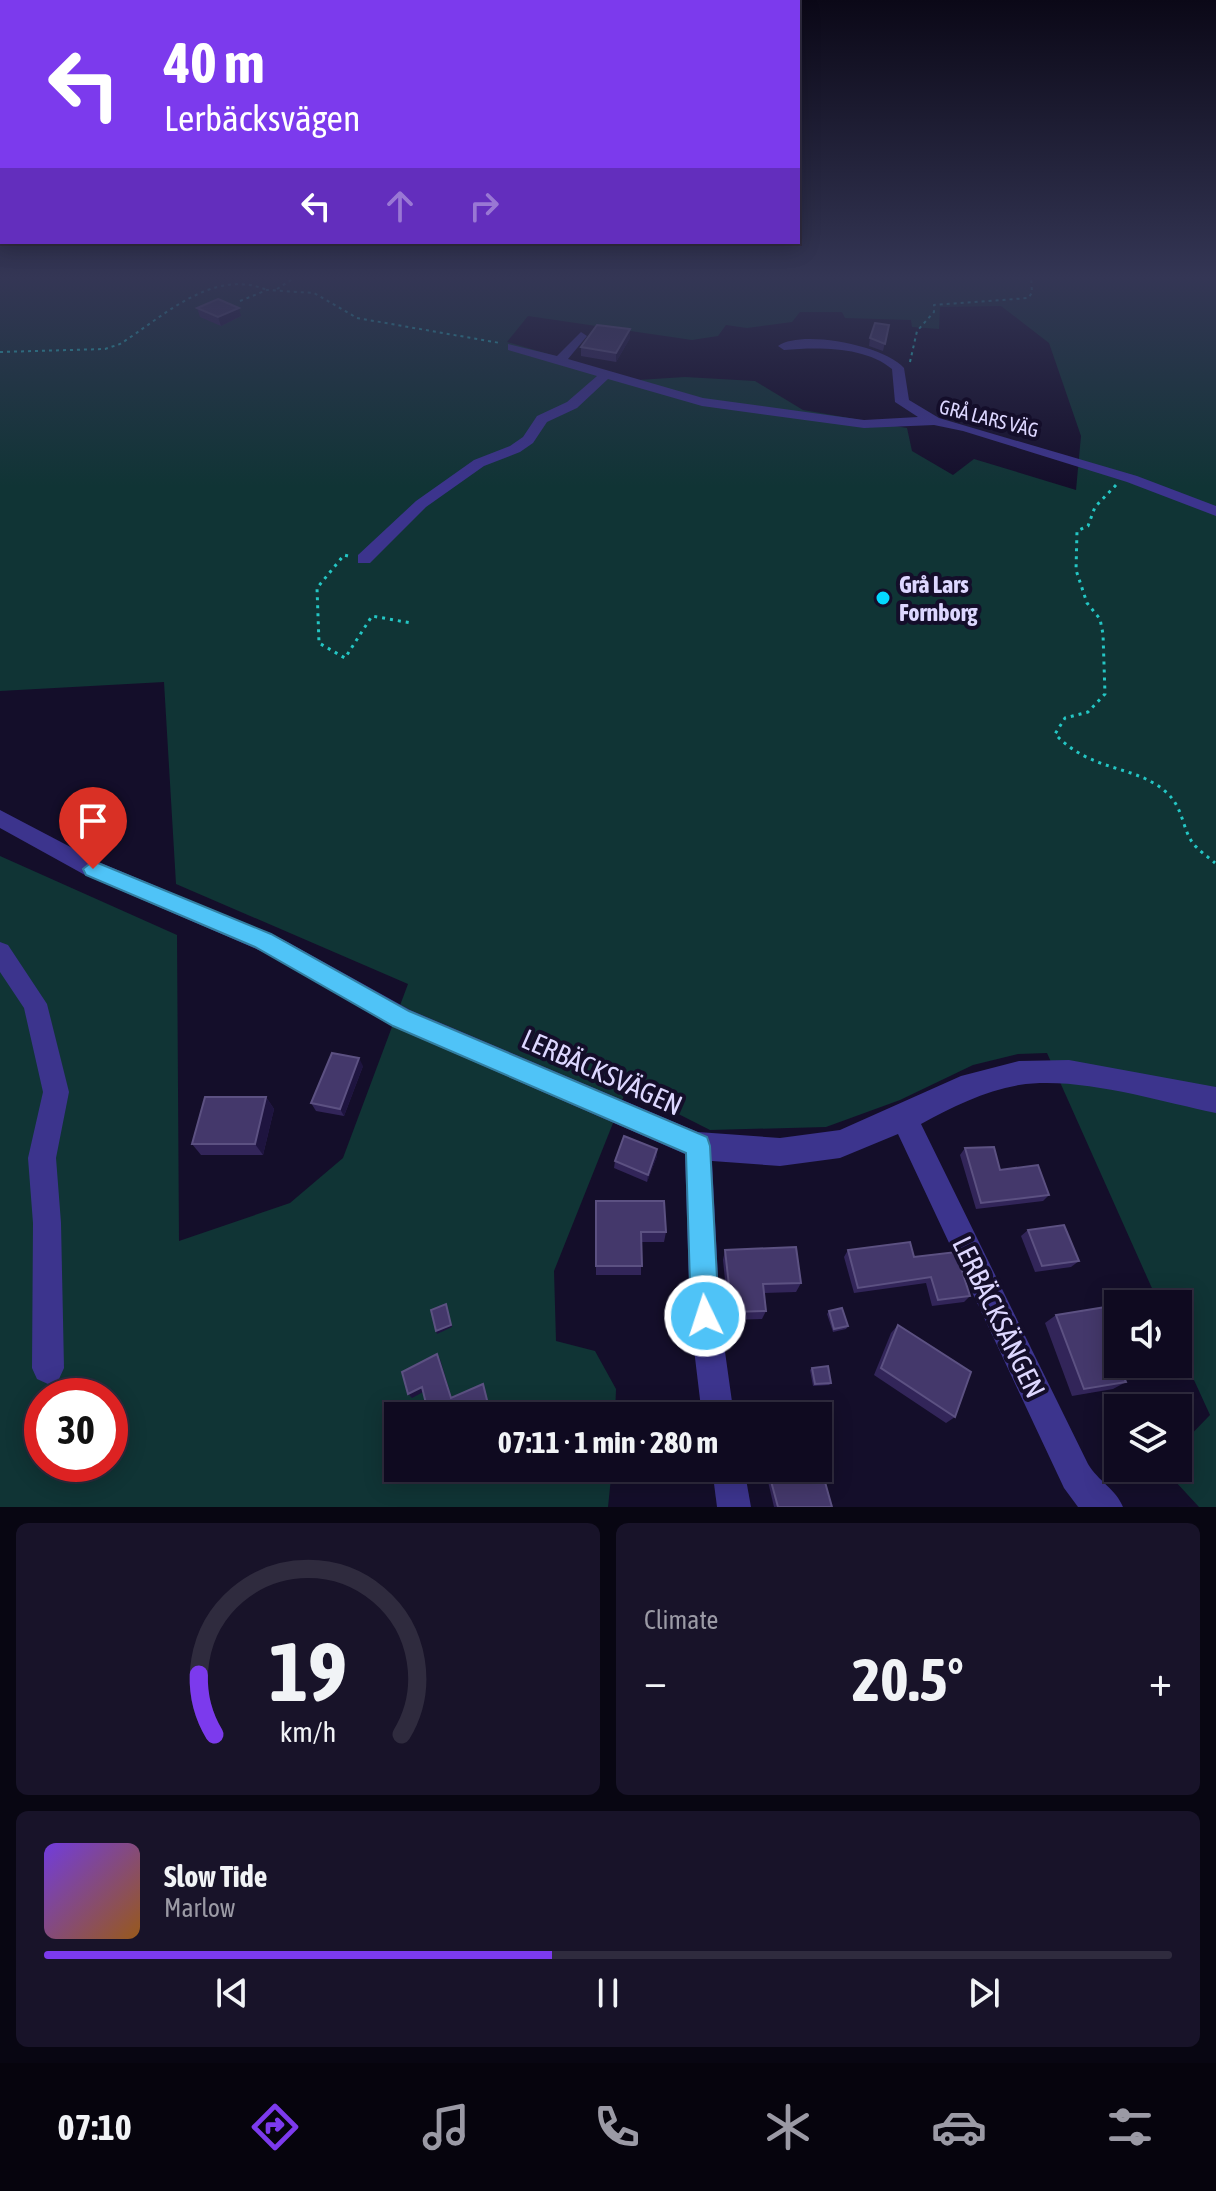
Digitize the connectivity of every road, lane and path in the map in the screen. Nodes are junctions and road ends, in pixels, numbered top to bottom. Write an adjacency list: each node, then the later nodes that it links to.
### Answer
1 (113, 346): 7 (path)
2 (508, 346): 6 (path)
3 (572, 346): 8 (street)
4 (828, 346): 11 (street)
5 (913, 346): 9 (path)
6 (512, 347): 8 (street, GRÅ LARS VÄG)
7 (0, 352)
8 (561, 360): 10 (street, GRÅ LARS VÄG)
9 (909, 365)
10 (605, 375): 11 (street, GRÅ LARS VÄG); 14 (street)
11 (934, 421): 12 (street, GRÅ LARS VÄG)
12 (1125, 477): 13 (street, GRÅ LARS VÄG); 17 (path)
13 (1216, 511)
14 (364, 559): 15 (path)
15 (411, 623)
16 (0, 818): 21 (street, LERBÄCKSVÄGEN)
17 (1215, 863)
18 (0, 952): 22 (street)
19 (1216, 1100): 20 (street, LERBÄCKSVÄGEN)
20 (904, 1118): 21 (street, LERBÄCKSVÄGEN); 25 (street, LERBÄCKSÄNGEN)
21 (698, 1146): 23 (street)
22 (48, 1368)
23 (716, 1402)
24 (730, 1482): 26 (street)
25 (1094, 1502)
26 (734, 1507)

